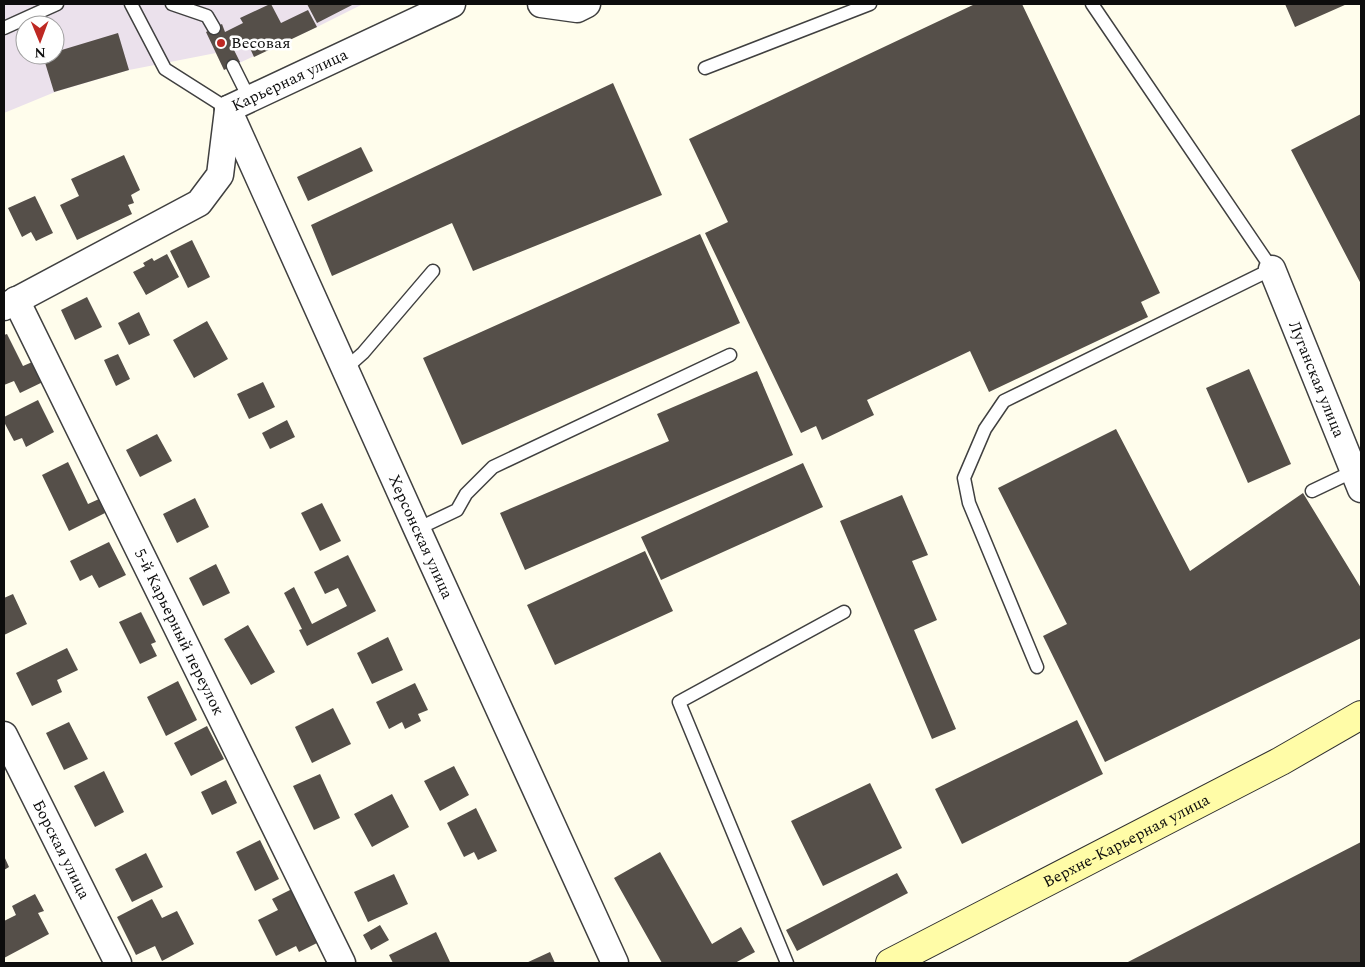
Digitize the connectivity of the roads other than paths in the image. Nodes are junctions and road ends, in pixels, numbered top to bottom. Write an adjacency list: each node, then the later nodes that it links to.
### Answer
1 (57, 4): 9 (lane)
2 (131, 4): 13 (lane)
3 (172, 4): 10 (lane)
4 (452, 4): 13 (street, Карьерная улица)
5 (541, 4): 8 (street)
6 (870, 4): 12 (lane)
7 (1092, 4): 14 (lane)
8 (579, 5)
9 (4, 28)
10 (214, 28)
11 (233, 66): 13 (lane)
12 (705, 68)
13 (238, 104): 16 (street, Карьерная улица); 18 (street, Херсонская улица)
14 (1272, 269): 19 (street, Луганская улица); 23 (lane)
15 (433, 271): 18 (lane)
16 (10, 304): 27 (street, 5-й Карьерный переулок)
17 (730, 355): 21 (lane)
18 (345, 369): 21 (street, Херсонская улица)
19 (1358, 480): 20 (lane)
20 (1312, 491)
21 (417, 529): 28 (street, Херсонская улица)
22 (844, 612): 29 (lane)
23 (1037, 667)
24 (1361, 714): 30 (street, Верхне-Карьерная улица)
25 (4, 735): 26 (street, Борская улица)
26 (118, 963)
27 (342, 963)
28 (616, 963)
29 (787, 963)
30 (890, 963)

